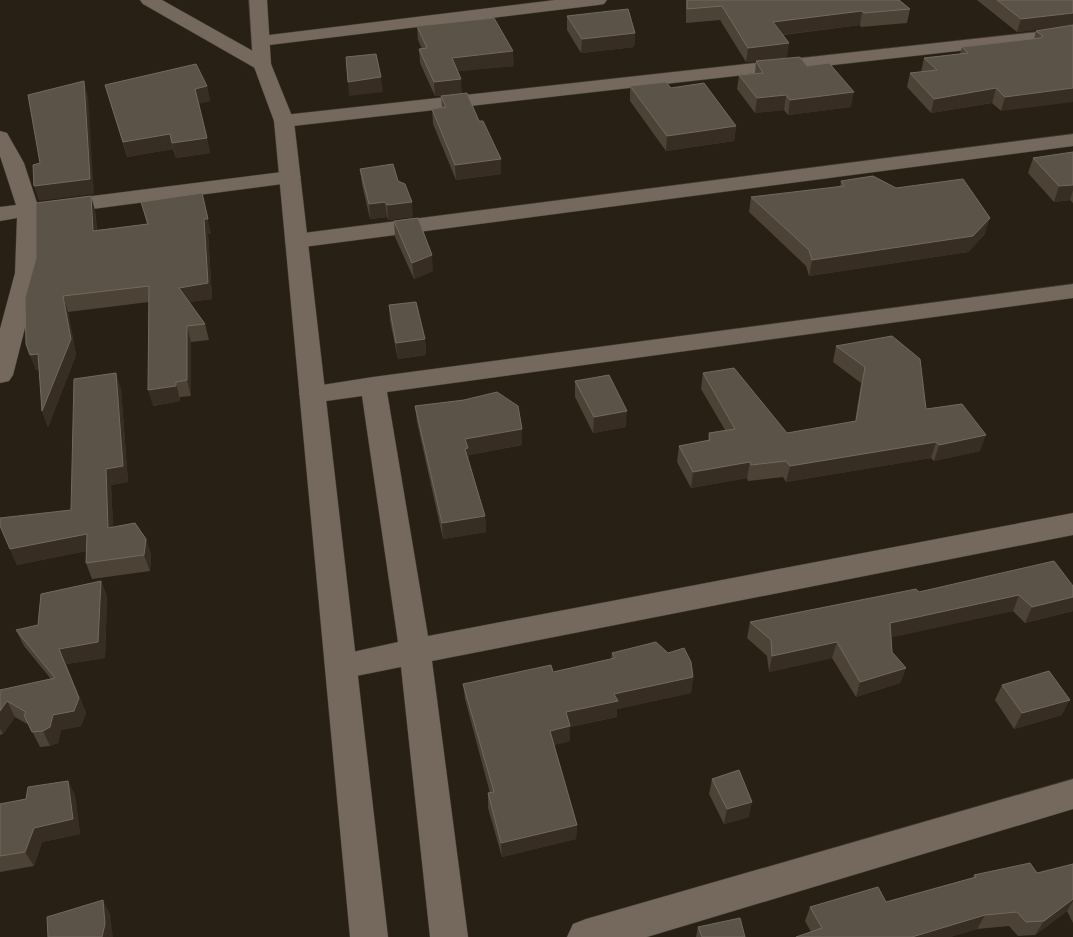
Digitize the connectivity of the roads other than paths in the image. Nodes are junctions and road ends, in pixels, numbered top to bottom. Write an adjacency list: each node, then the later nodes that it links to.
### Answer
1 (149, 0): 5 (street)
2 (258, 0): 5 (street)
3 (598, 0): 5 (street)
4 (1073, 33): 6 (street)
5 (262, 53): 6 (street)
6 (284, 121): 9 (street)
7 (0, 137): 10 (street)
8 (1073, 140): 12 (street)
9 (290, 176): 10 (street); 12 (street)
10 (28, 210): 11 (street); 14 (street)
11 (0, 214)
12 (296, 241): 16 (street)
13 (1073, 291): 15 (street)
14 (0, 375)
15 (373, 385): 16 (street); 18 (street)
16 (312, 394): 19 (street)
17 (1073, 524): 18 (street)
18 (415, 652): 19 (street); 22 (street)
19 (341, 666): 21 (street)
20 (1073, 794): 23 (street)
21 (369, 937)
22 (449, 937)
23 (586, 937)

